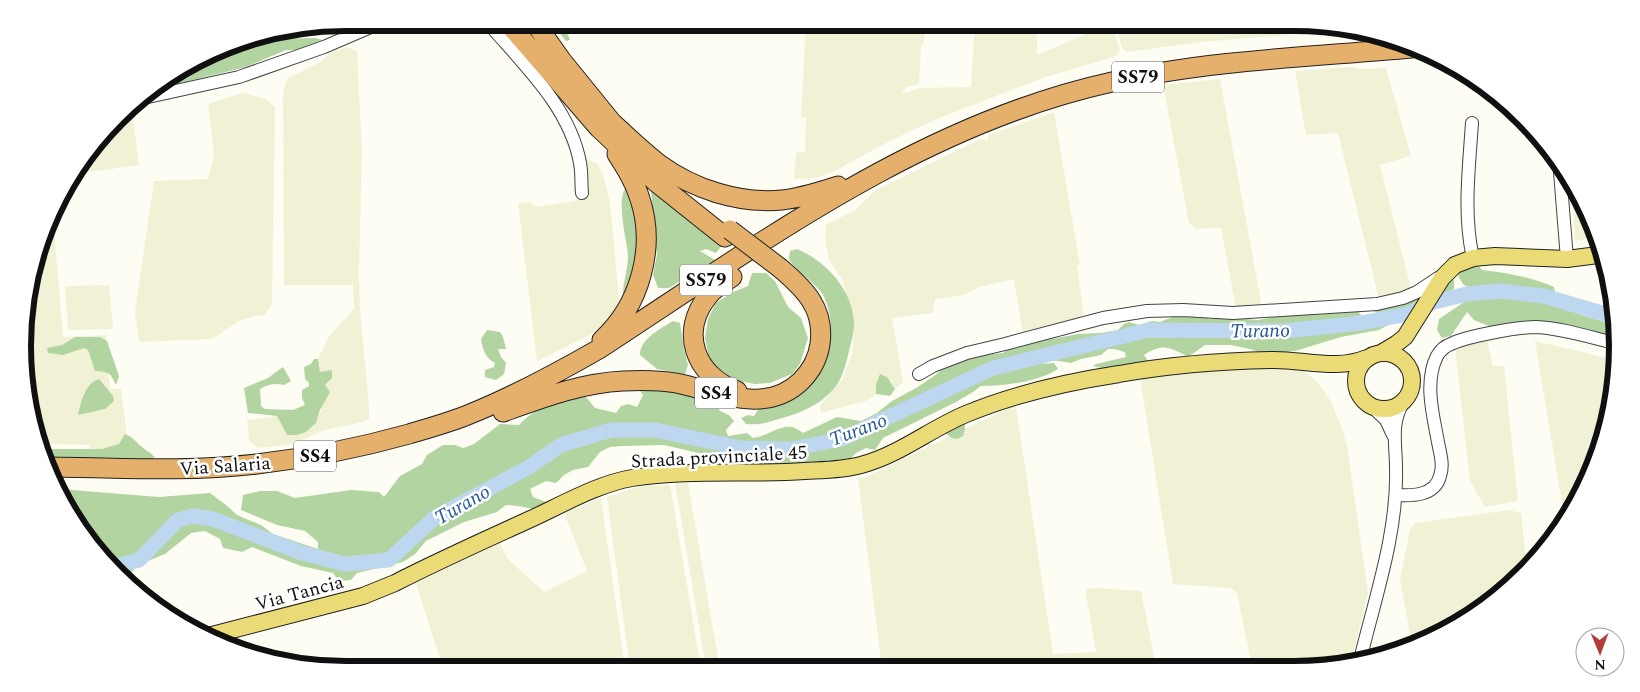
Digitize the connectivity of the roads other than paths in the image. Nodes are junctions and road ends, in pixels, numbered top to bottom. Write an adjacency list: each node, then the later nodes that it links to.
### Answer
1 (360, 31): 6 (street)
2 (496, 31): 12 (street)
3 (516, 31): 8 (highway, SS4)
4 (540, 31): 8 (highway, SS4)
5 (1398, 49): 9 (highway, SS79)
6 (155, 96)
7 (1472, 123): 15 (street)
8 (604, 125): 9 (highway); 17 (highway); 24 (highway, SS4)
9 (879, 172): 11 (highway, SS79)
10 (1561, 178): 16 (street)
11 (849, 189): 13 (highway, SS79); 24 (highway, SS79)
12 (582, 193)
13 (771, 246): 17 (highway); 29 (highway, SS79)
14 (1595, 255): 16 (main road, Strada provinciale 45)
15 (1473, 258): 16 (main road, Strada provinciale 45); 18 (main road, Strada provinciale 45)
16 (1567, 259)
17 (777, 272): 29 (highway, SS4)
18 (1441, 280): 19 (main road, Strada provinciale 45); 25 (street)
19 (1410, 330): 21 (main road, Strada provinciale 45); 23 (main road)
20 (1609, 342): 33 (street)
21 (1374, 356): 22 (main road, Strada provinciale 45); 23 (main road); 26 (main road)
22 (1319, 364): 26 (main road, Strada provinciale 45); 34 (main road, Strada provinciale 45)
23 (1410, 369): 27 (main road)
24 (562, 370): 31 (highway, Via Salaria / SS4)
25 (919, 374)
26 (1357, 389): 28 (main road)
27 (1404, 401): 28 (main road); 30 (street)
28 (1369, 404): 30 (street)
29 (499, 414): 32 (highway, Via Salaria / SS4)
30 (1394, 439): 33 (street)
31 (56, 467)
32 (61, 479)
33 (1396, 495): 36 (street)
34 (395, 583): 35 (main road, Via Tancia)
35 (218, 633)
36 (1362, 653)

